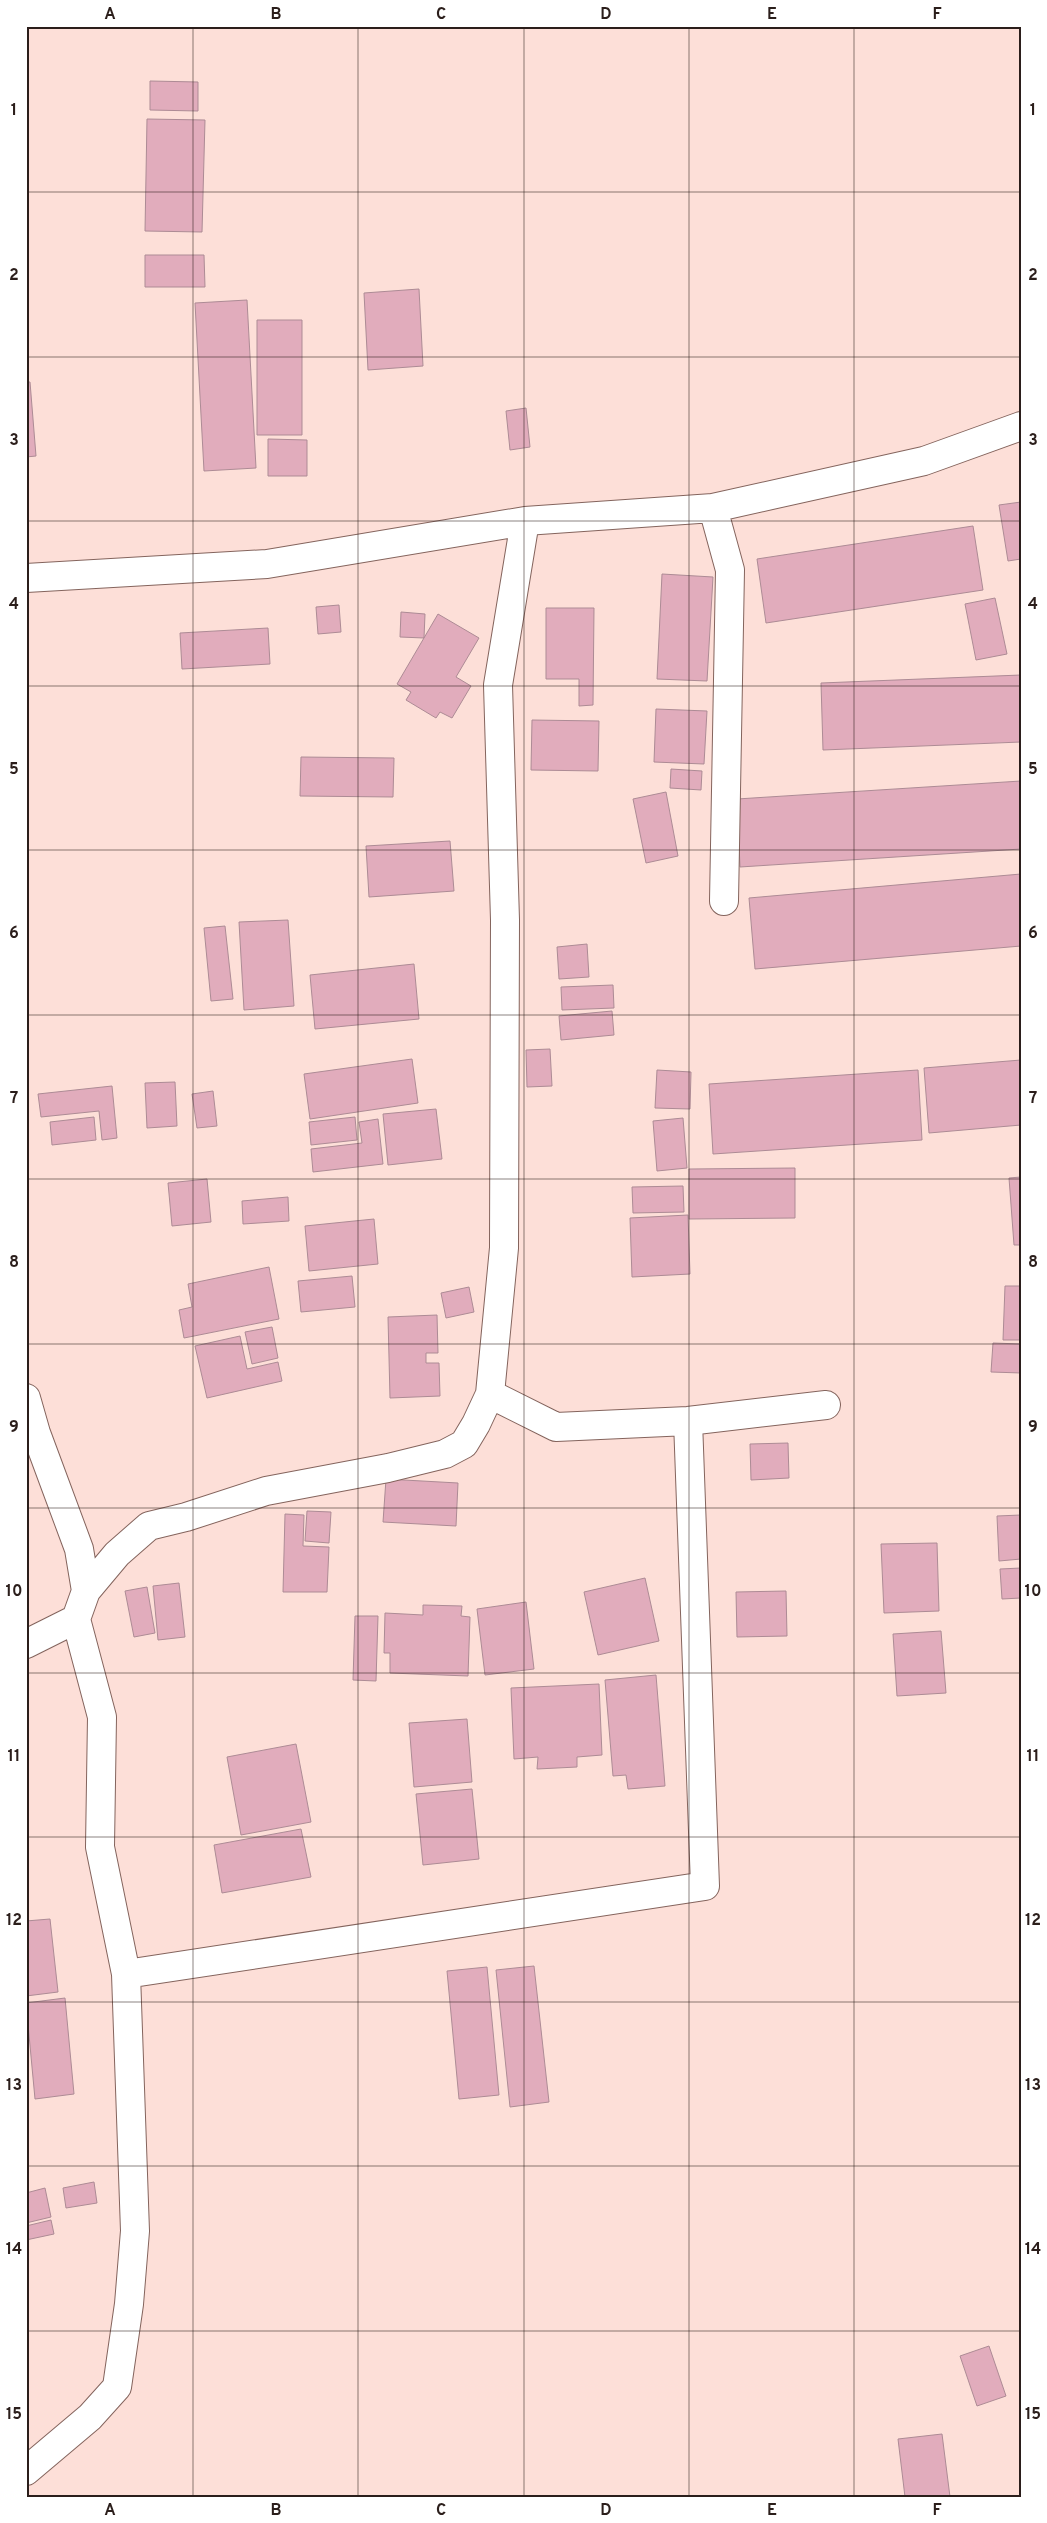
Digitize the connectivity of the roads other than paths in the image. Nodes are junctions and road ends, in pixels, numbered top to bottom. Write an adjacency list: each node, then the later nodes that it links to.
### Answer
1 (1021, 426): 2 (street)
2 (713, 508): 3 (street); 5 (street)
3 (526, 521): 4 (street); 6 (street)
4 (26, 578)
5 (724, 901)
6 (490, 1394): 9 (street); 10 (street)
7 (26, 1398): 10 (street)
8 (826, 1405): 9 (street)
9 (688, 1421): 13 (street)
10 (86, 1591): 11 (street)
11 (76, 1619): 12 (street); 13 (street)
12 (26, 1644)
13 (126, 1974): 14 (street)
14 (26, 2471)

